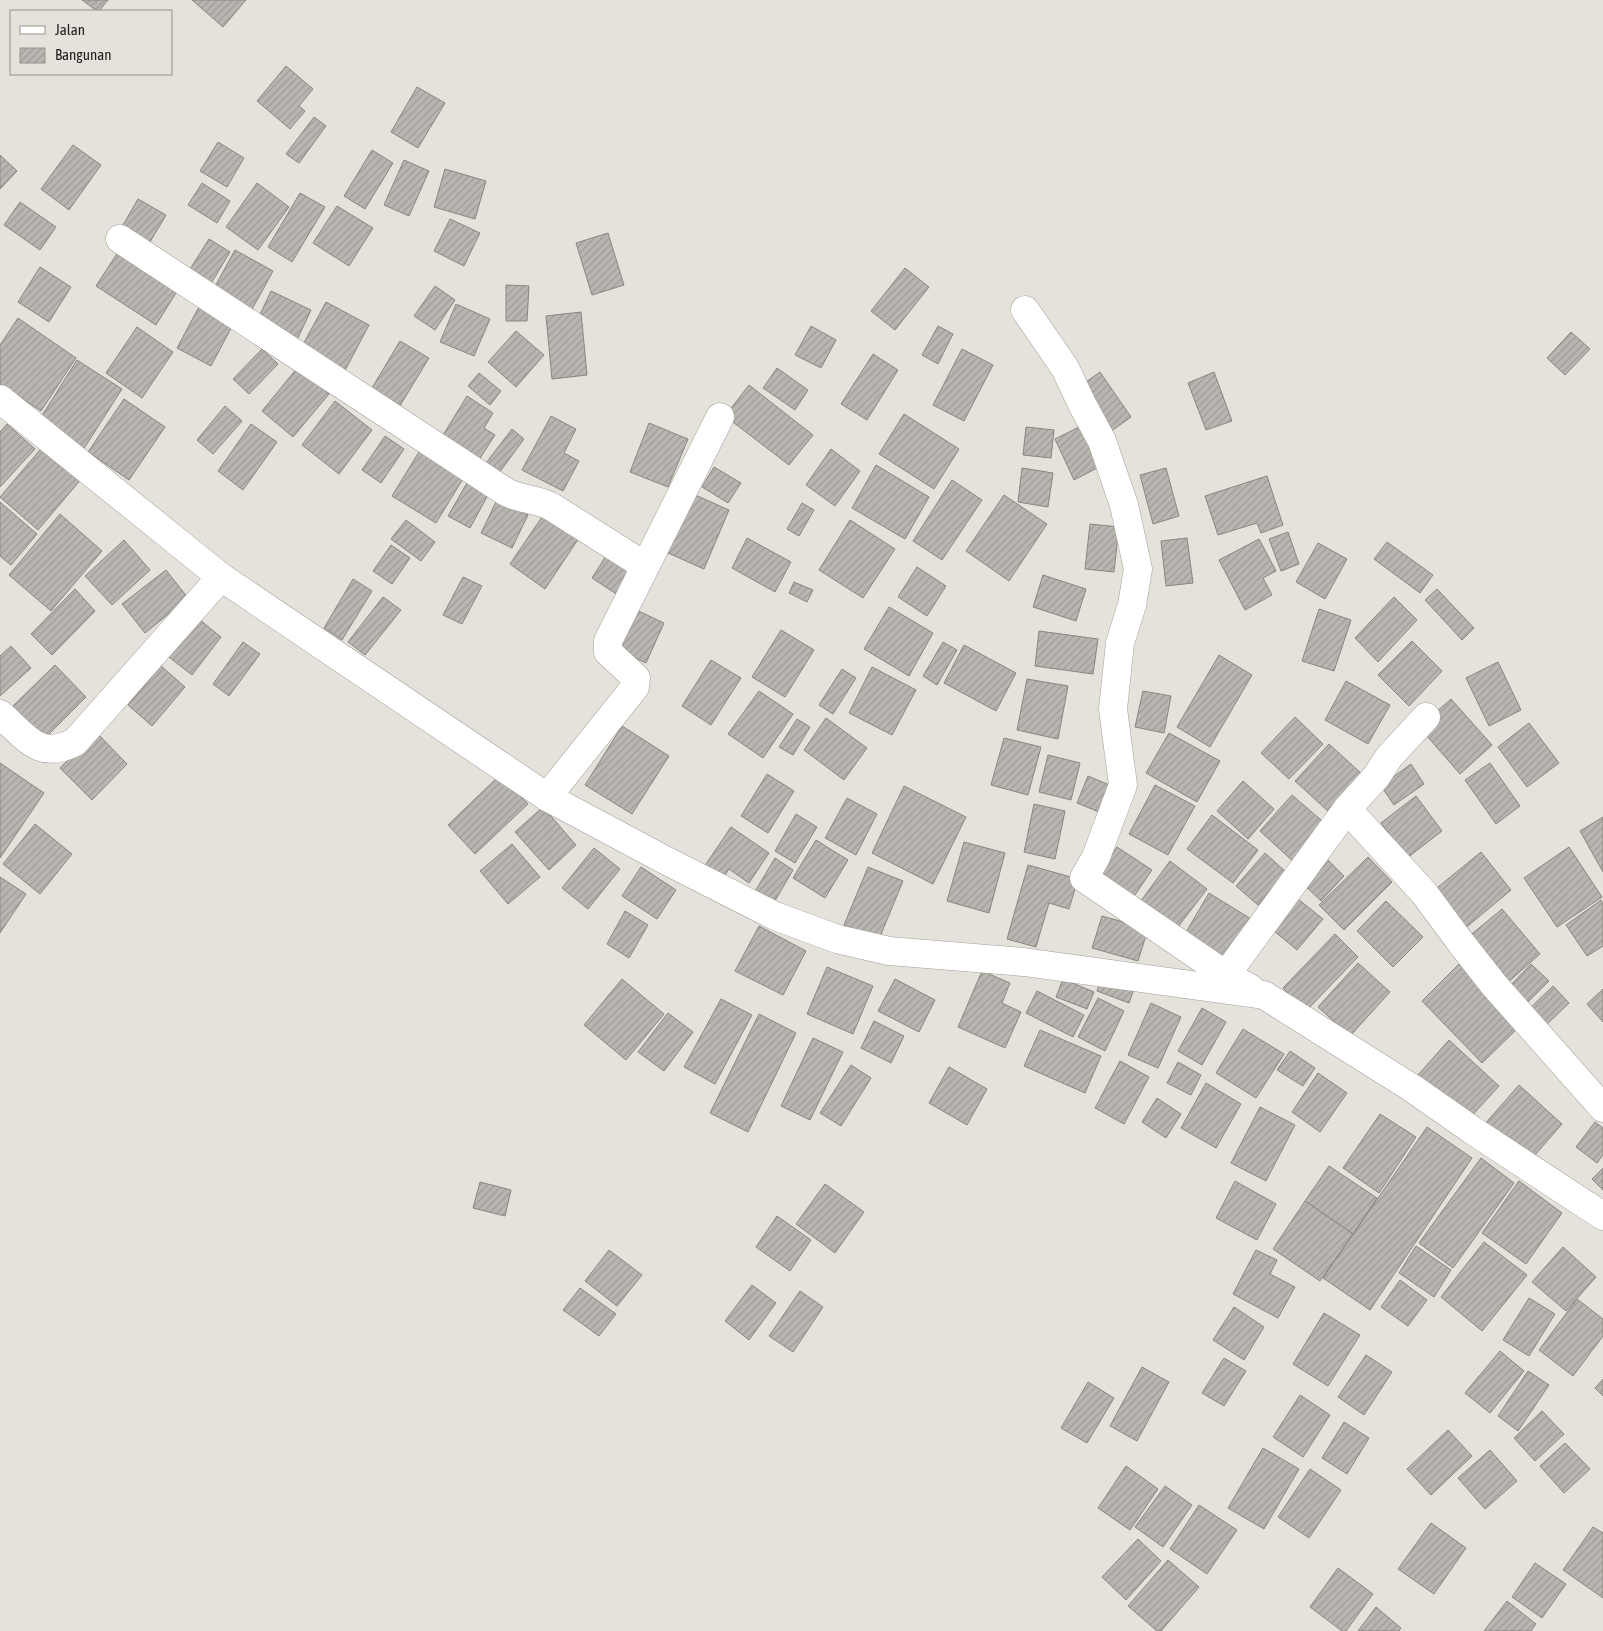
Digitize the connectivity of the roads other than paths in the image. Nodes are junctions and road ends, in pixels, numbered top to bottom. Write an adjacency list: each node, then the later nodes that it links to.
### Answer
1 (120, 239): 5 (street)
2 (1025, 310): 11 (street)
3 (0, 399): 6 (street)
4 (720, 416): 5 (street)
5 (644, 566): 9 (street)
6 (221, 577): 7 (street); 9 (street)
7 (0, 714)
8 (1426, 717): 10 (street)
9 (547, 797): 12 (street)
10 (1347, 809): 11 (street); 13 (street)
11 (1226, 975): 12 (street)
12 (1264, 995): 14 (street)
13 (1603, 1108)
14 (1603, 1216)

